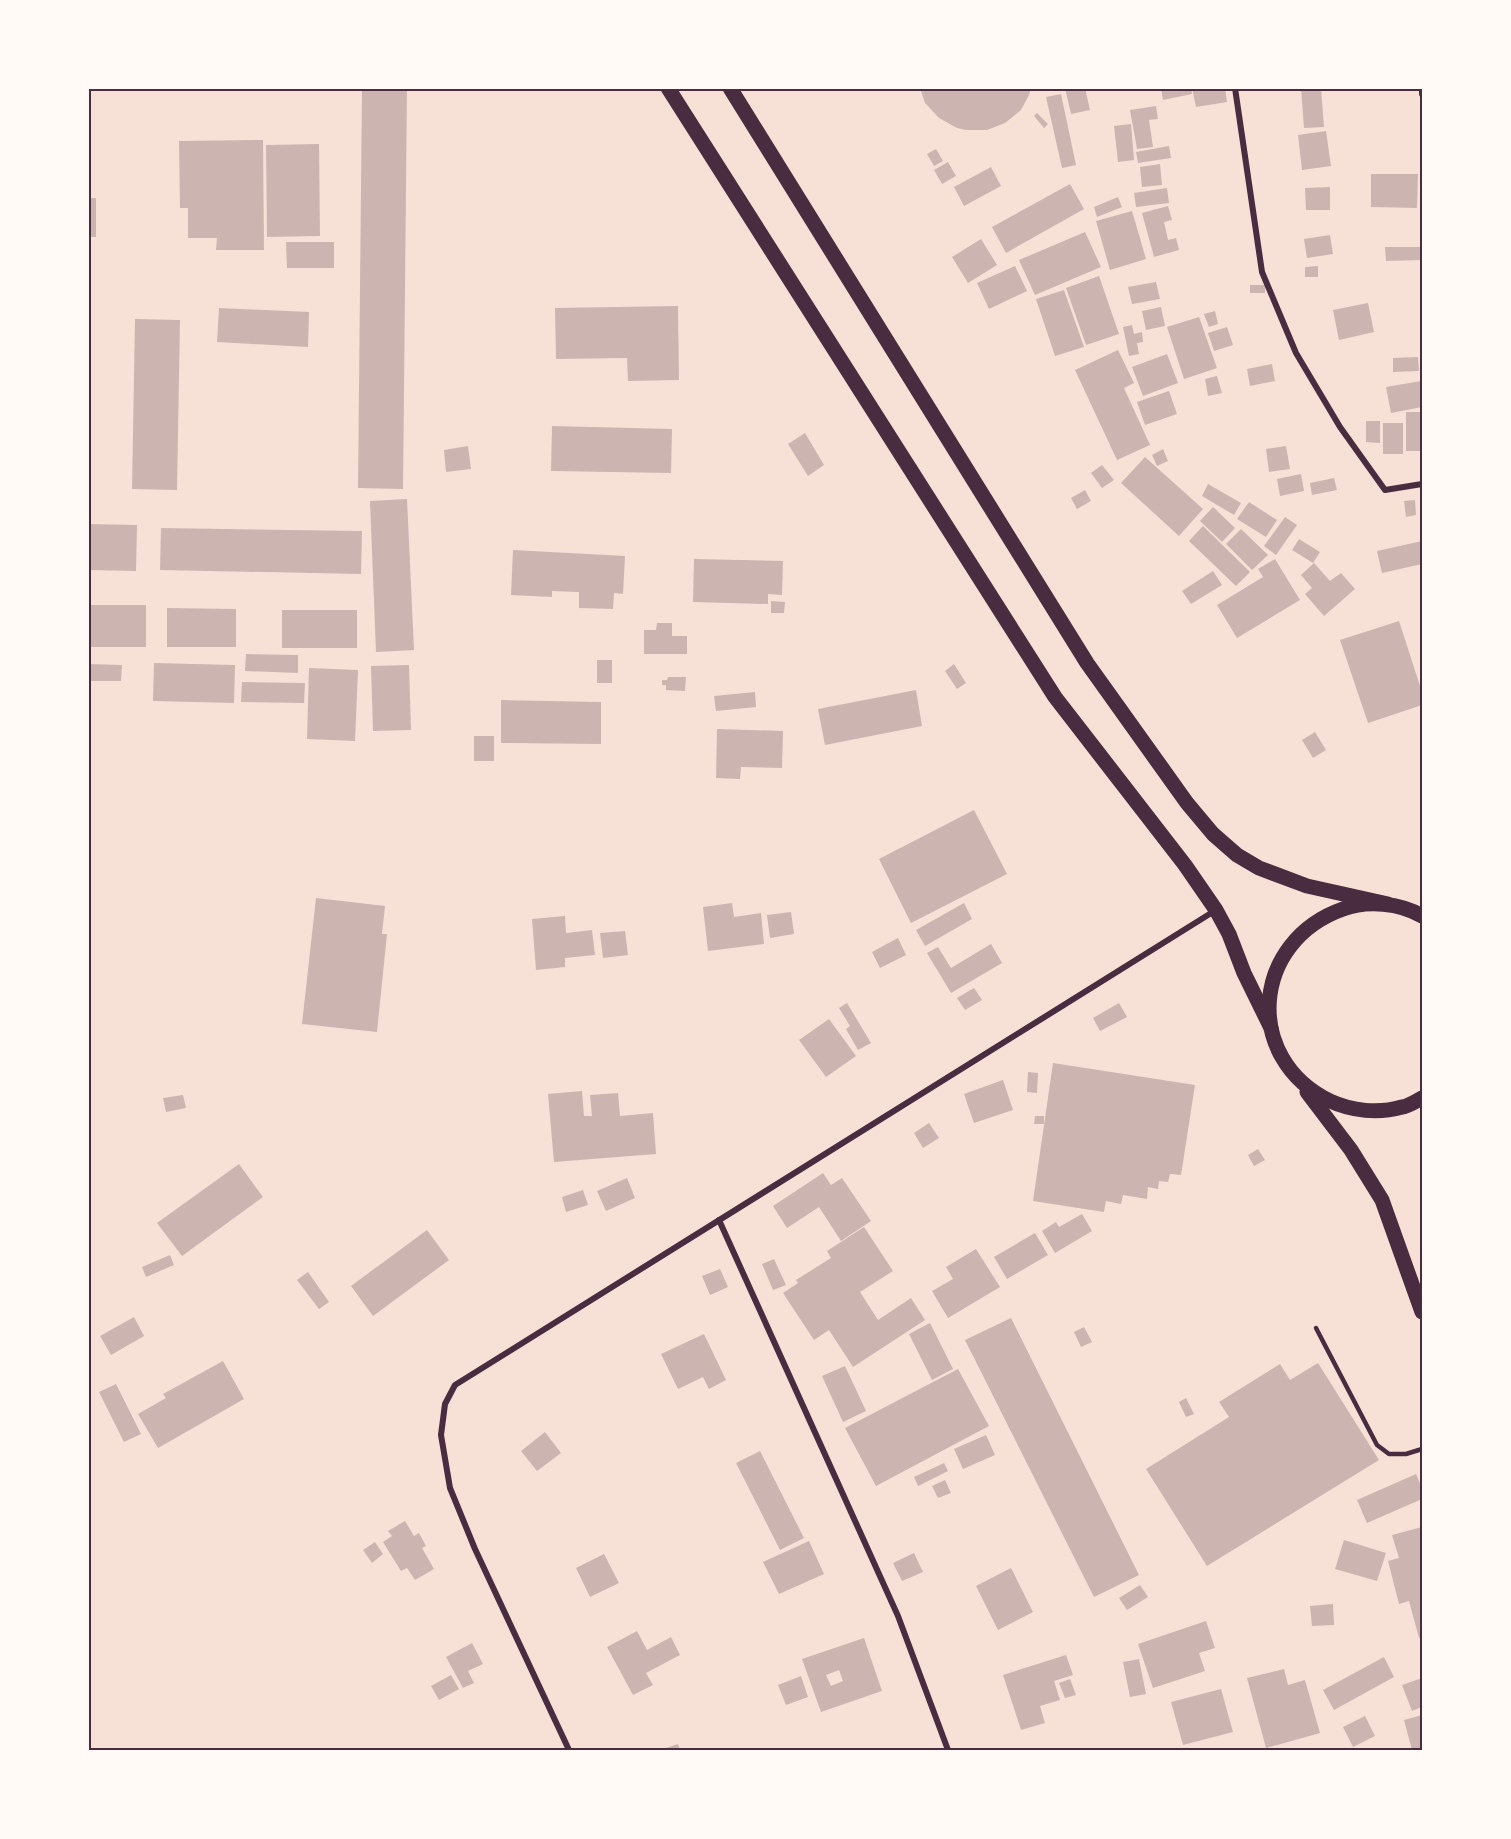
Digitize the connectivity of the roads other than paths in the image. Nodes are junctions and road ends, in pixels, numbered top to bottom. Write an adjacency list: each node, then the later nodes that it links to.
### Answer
1 (668, 88): 8 (main road)
2 (730, 88): 7 (main road)
3 (1234, 88): 6 (street)
4 (1422, 88): 5 (street)
5 (1422, 94)
6 (1422, 484)
7 (1388, 904): 9 (main road); 10 (main road)
8 (1216, 910): 10 (main road); 13 (street)
9 (1422, 916)
10 (1270, 1028): 11 (main road)
11 (1292, 1073): 12 (main road); 14 (main road)
12 (1422, 1098)
13 (719, 1220): 17 (street); 18 (street)
14 (1422, 1312)
15 (1316, 1328): 16 (lane)
16 (1422, 1449)
17 (568, 1750)
18 (948, 1750)

